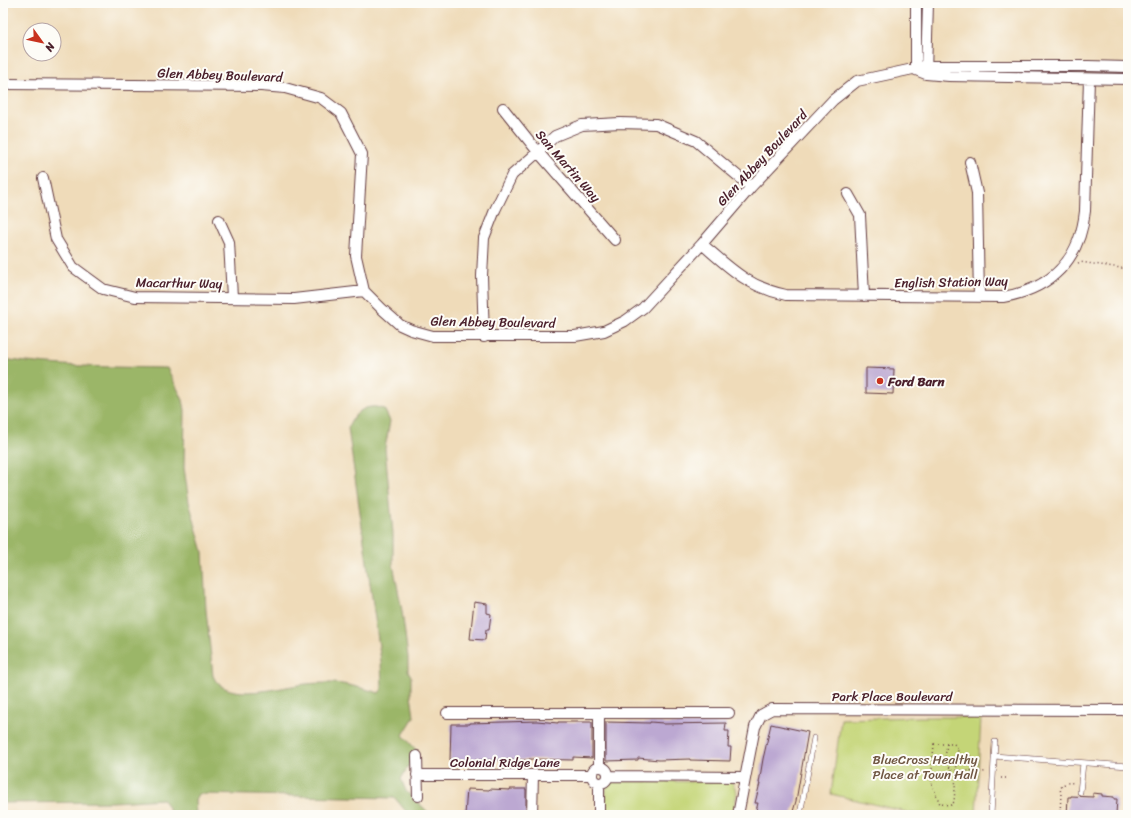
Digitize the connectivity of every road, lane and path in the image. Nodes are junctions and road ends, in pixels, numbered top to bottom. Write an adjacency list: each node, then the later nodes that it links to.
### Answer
1 (916, 3): 4 (street)
2 (928, 3): 5 (street)
3 (1128, 68): 5 (street, Glen Abbey Boulevard)
4 (916, 70): 5 (street, Glen Abbey Boulevard); 13 (street, Glen Abbey Boulevard)
5 (927, 70): 6 (street, Glen Abbey Boulevard)
6 (1089, 79): 7 (street, Glen Abbey Boulevard); 23 (street, English Station Way)
7 (1128, 79)
8 (3, 84): 20 (street, Glen Abbey Boulevard)
9 (503, 108): 10 (street, San Martin Way)
10 (538, 152): 13 (street); 16 (street, San Martin Way); 24 (street)
11 (970, 162): 23 (street)
12 (43, 178): 22 (street, Macarthur Way)
13 (751, 187): 17 (street, Glen Abbey Boulevard)
14 (848, 194): 21 (street)
15 (219, 220): 22 (street)
16 (615, 240)
17 (702, 244): 21 (street, English Station Way); 24 (street, Glen Abbey Boulevard)
18 (1076, 264): 19 (path)
19 (1128, 269)
20 (364, 291): 22 (street, Macarthur Way); 24 (street, Glen Abbey Boulevard)
21 (864, 296): 23 (street, English Station Way)
22 (232, 297)
23 (979, 297)
24 (484, 336)
25 (1128, 710): 46 (street, Park Place Boulevard)
26 (446, 713): 27 (street)
27 (599, 713): 28 (street); 39 (street)
28 (729, 713)
29 (814, 738): 55 (lane)
30 (995, 742): 34 (lane)
31 (947, 744): 32 (path); 35 (path); 36 (path)
32 (957, 754): 40 (path); 41 (path)
33 (417, 756): 42 (street)
34 (994, 756): 37 (lane); 44 (lane)
35 (932, 757): 36 (path); 40 (path)
36 (945, 758): 40 (path)
37 (1083, 763): 38 (lane); 49 (lane)
38 (1128, 766)
39 (596, 771): 43 (street, Colonial Ridge Lane); 45 (street); 48 (street)
40 (956, 771): 41 (path)
41 (971, 772): 44 (path)
42 (417, 775): 43 (street, Colonial Ridge Lane); 51 (street)
43 (533, 775): 52 (street)
44 (993, 775): 47 (path); 56 (lane)
45 (608, 776): 46 (street); 48 (street)
46 (745, 777): 54 (street, Park Place Boulevard)
47 (1007, 778)
48 (600, 783): 53 (street)
49 (1080, 784): 50 (lane); 57 (path)
50 (1080, 792)
51 (418, 796)
52 (532, 815)
53 (599, 815)
54 (738, 815)
55 (800, 815)
56 (991, 815)
57 (1060, 815)

